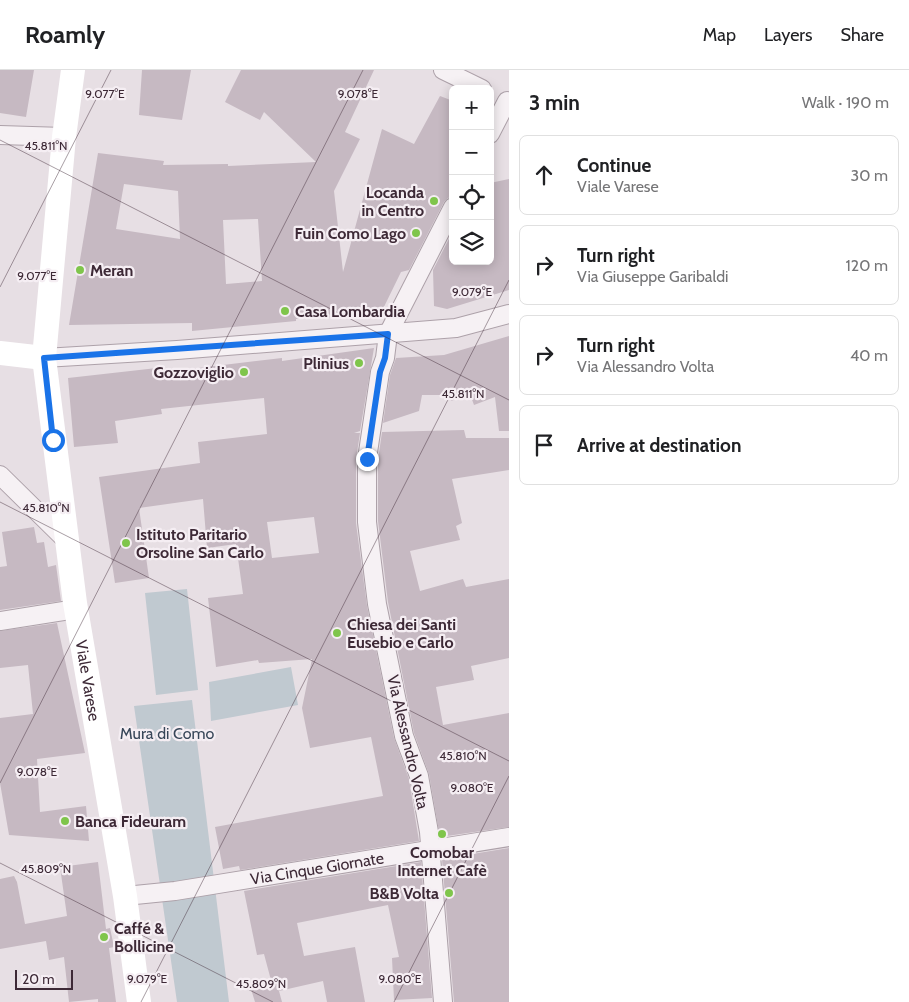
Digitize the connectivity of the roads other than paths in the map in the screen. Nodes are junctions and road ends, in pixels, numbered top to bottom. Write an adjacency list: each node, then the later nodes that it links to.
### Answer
1 (73, 70): 8 (street, Viale Varese)
2 (443, 70): 3 (street)
3 (474, 85)
4 (494, 95): 5 (street)
5 (508, 101): 6 (street)
6 (492, 130)
7 (0, 135): 8 (street)
8 (64, 137): 13 (street, Viale Varese)
9 (449, 215): 11 (street, Via Alessandro Volta)
10 (509, 314): 11 (street)
11 (388, 334): 13 (street); 19 (street, Via Alessandro Volta)
12 (0, 353): 13 (street)
13 (44, 358): 15 (street, Viale Varese)
14 (0, 476): 15 (street)
15 (66, 540): 16 (street, Viale Varese)
16 (76, 608): 17 (street); 20 (street, Viale Varese)
17 (0, 621)
18 (509, 837): 19 (street, Via Cinque Giornate)
19 (430, 850): 20 (street, Via Cinque Giornate); 22 (street, Via Alessandro Volta)
20 (125, 896): 21 (street, Viale Varese)
21 (139, 1002)
22 (443, 1002)

